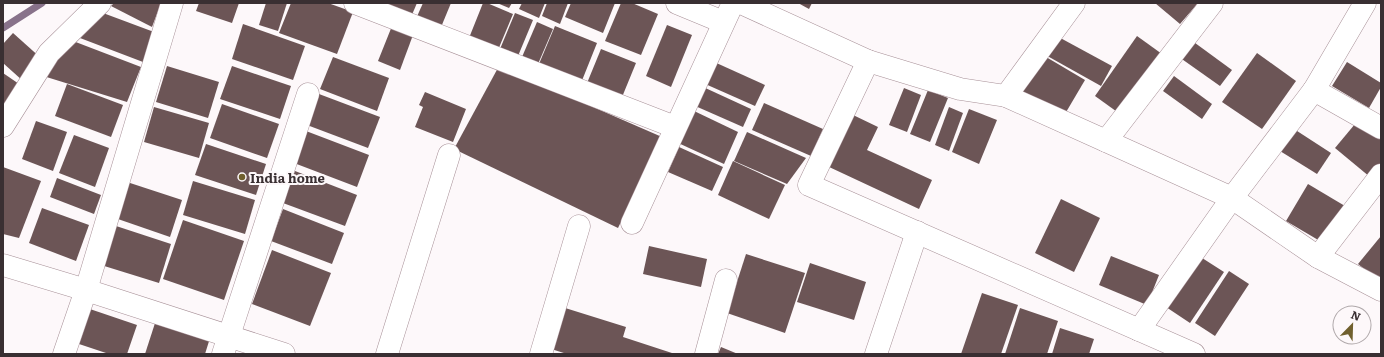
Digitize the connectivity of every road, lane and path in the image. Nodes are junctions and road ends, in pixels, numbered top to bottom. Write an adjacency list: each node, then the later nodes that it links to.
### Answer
1 (100, 3): 16 (street)
2 (172, 3): 29 (street)
3 (355, 3): 17 (street)
4 (676, 3): 11 (street)
5 (741, 3): 12 (street)
6 (1074, 3): 15 (street)
7 (1212, 3): 19 (street)
8 (1365, 3): 13 (street)
9 (1369, 3): 10 (street)
10 (1381, 10)
11 (728, 12): 17 (street)
12 (868, 61): 15 (street); 25 (street)
13 (1314, 90): 18 (street); 22 (street)
14 (308, 94): 32 (street)
15 (1006, 96): 19 (street)
16 (3, 126)
17 (675, 127): 23 (street)
18 (1381, 128)
19 (1106, 141): 22 (street)
20 (449, 155): 35 (street)
21 (1381, 175): 26 (street)
22 (1232, 198): 26 (street); 31 (street)
23 (632, 223)
24 (579, 226): 36 (street)
25 (917, 232): 31 (street); 38 (street)
26 (1318, 257): 30 (street)
27 (3, 265): 29 (street)
28 (726, 280): 37 (street)
29 (86, 290): 32 (street); 33 (street)
30 (1381, 290)
31 (1139, 330): 39 (street)
32 (226, 345): 34 (street)
33 (64, 354)
34 (284, 354)
35 (387, 354)
36 (541, 354)
37 (706, 354)
38 (876, 354)
39 (1194, 354)

